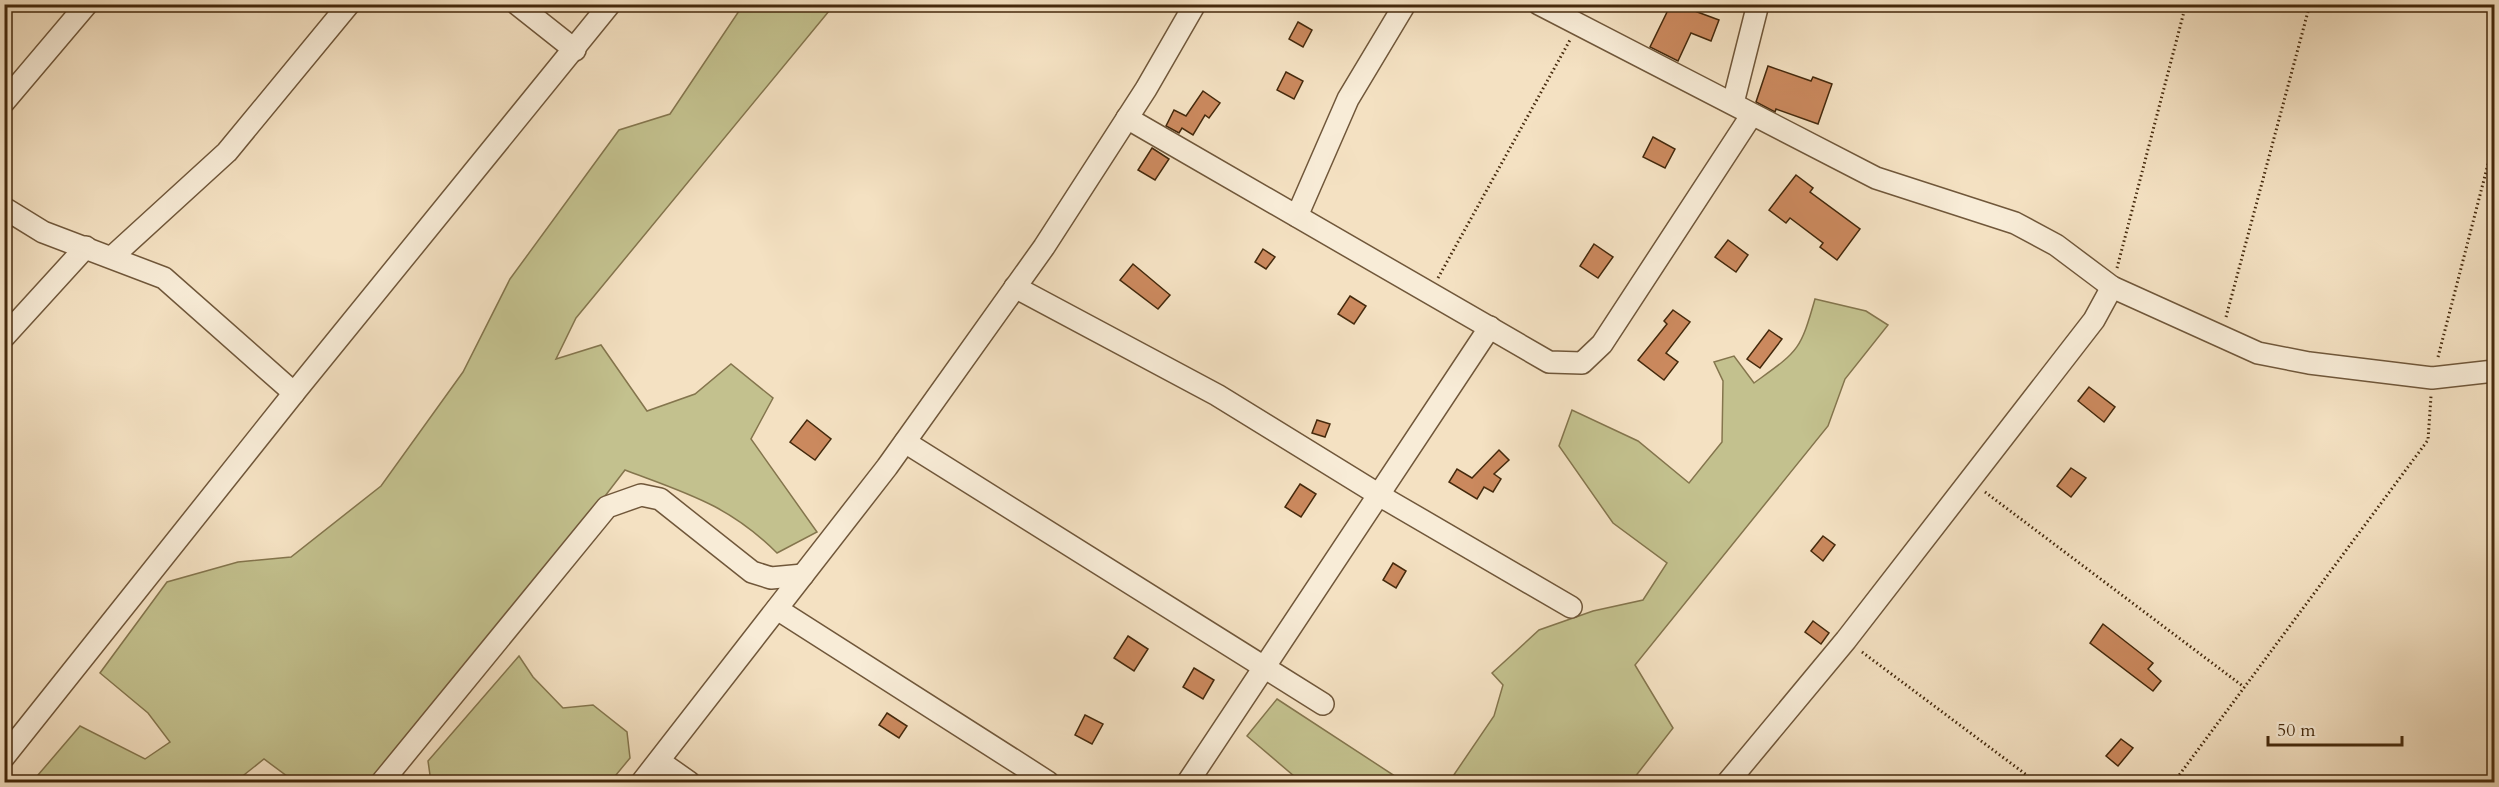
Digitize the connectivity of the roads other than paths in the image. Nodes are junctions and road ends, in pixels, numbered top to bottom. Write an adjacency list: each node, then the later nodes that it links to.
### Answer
1 (87, 4): 10 (street)
2 (349, 4): 17 (street)
3 (517, 4): 9 (street)
4 (610, 4): 9 (street)
5 (1194, 4): 13 (street)
6 (1405, 4): 15 (street)
7 (1539, 4): 11 (street)
8 (1758, 4): 11 (street)
9 (574, 50): 23 (street)
10 (4, 102)
11 (1733, 104): 12 (street)
12 (1751, 116): 19 (street); 20 (street)
13 (1127, 118): 15 (street); 18 (street)
14 (4, 208): 16 (street)
15 (1297, 216): 20 (street)
16 (86, 247): 17 (street); 21 (street)
17 (112, 257): 23 (street)
18 (1015, 287): 24 (street); 25 (street)
19 (2112, 287): 22 (street); 38 (street)
20 (1490, 327): 25 (street)
21 (4, 337)
22 (2494, 371)
23 (294, 393): 31 (street)
24 (905, 442): 26 (street); 29 (street)
25 (1379, 495): 27 (street); 29 (street)
26 (803, 575): 28 (street); 33 (street)
27 (1571, 607)
28 (777, 609): 32 (street); 36 (street)
29 (1266, 666): 30 (street); 37 (street)
30 (1323, 704)
31 (4, 757)
32 (659, 761): 34 (street); 35 (street)
33 (382, 783)
34 (642, 783)
35 (689, 783)
36 (1048, 783)
37 (1188, 783)
38 (1728, 783)

